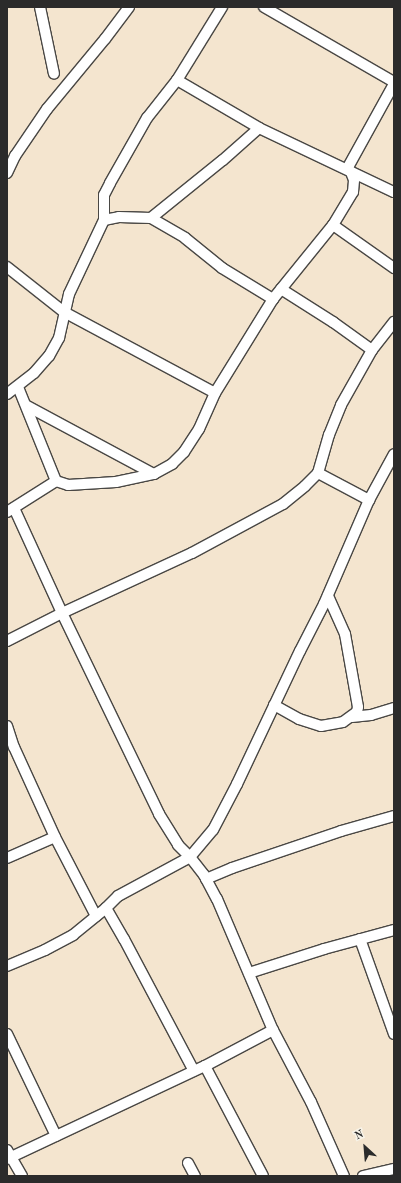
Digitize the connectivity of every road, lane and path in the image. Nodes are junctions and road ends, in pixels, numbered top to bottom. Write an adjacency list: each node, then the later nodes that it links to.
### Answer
1 (40, 7): 5 (street)
2 (129, 7): 10 (street)
3 (222, 7): 6 (street)
4 (264, 7): 7 (street)
5 (54, 74)
6 (177, 80): 8 (street); 13 (street)
7 (394, 83): 9 (street)
8 (259, 128): 9 (street); 12 (street)
9 (349, 171): 11 (street); 14 (street)
10 (7, 173)
11 (394, 192)
12 (150, 218): 13 (street); 18 (street)
13 (104, 220): 19 (street)
14 (333, 225): 16 (street); 17 (street)
15 (7, 267): 19 (street)
16 (394, 268)
17 (281, 290): 18 (street); 21 (street)
18 (273, 299): 23 (street)
19 (64, 312): 22 (street); 23 (street)
20 (394, 322): 21 (street)
21 (372, 350): 27 (street)
22 (18, 386): 24 (street); 25 (street)
23 (215, 393): 28 (street)
24 (7, 394)
25 (27, 406): 28 (street); 29 (street)
26 (394, 454): 30 (street)
27 (318, 473): 30 (street); 33 (street)
28 (154, 474): 29 (street)
29 (56, 482): 31 (street)
30 (370, 500): 32 (street)
31 (10, 510): 33 (street)
32 (328, 596): 35 (street); 37 (street)
33 (62, 613): 34 (street); 42 (street)
34 (7, 641)
35 (274, 705): 37 (street); 42 (street)
36 (394, 708): 37 (street)
37 (352, 717)
38 (7, 726): 39 (street)
39 (10, 749): 41 (street)
40 (394, 816): 44 (street)
41 (55, 837): 43 (street); 46 (street)
42 (190, 857): 44 (street); 45 (street)
43 (7, 858)
44 (206, 879): 50 (street)
45 (106, 908): 46 (street); 55 (street)
46 (96, 916): 49 (street)
47 (394, 930): 48 (street)
48 (360, 939): 50 (street); 53 (street)
49 (7, 966)
50 (249, 973): 51 (street)
51 (273, 1030): 54 (street); 63 (street)
52 (7, 1034): 56 (street)
53 (394, 1034)
54 (205, 1066): 55 (street); 62 (street)
55 (194, 1071): 56 (street)
56 (56, 1136): 57 (street)
57 (8, 1155): 60 (street)
58 (188, 1163): 61 (street)
59 (394, 1168): 64 (street)
60 (22, 1176)
61 (195, 1176)
62 (263, 1176)
63 (344, 1176)
64 (363, 1176)

